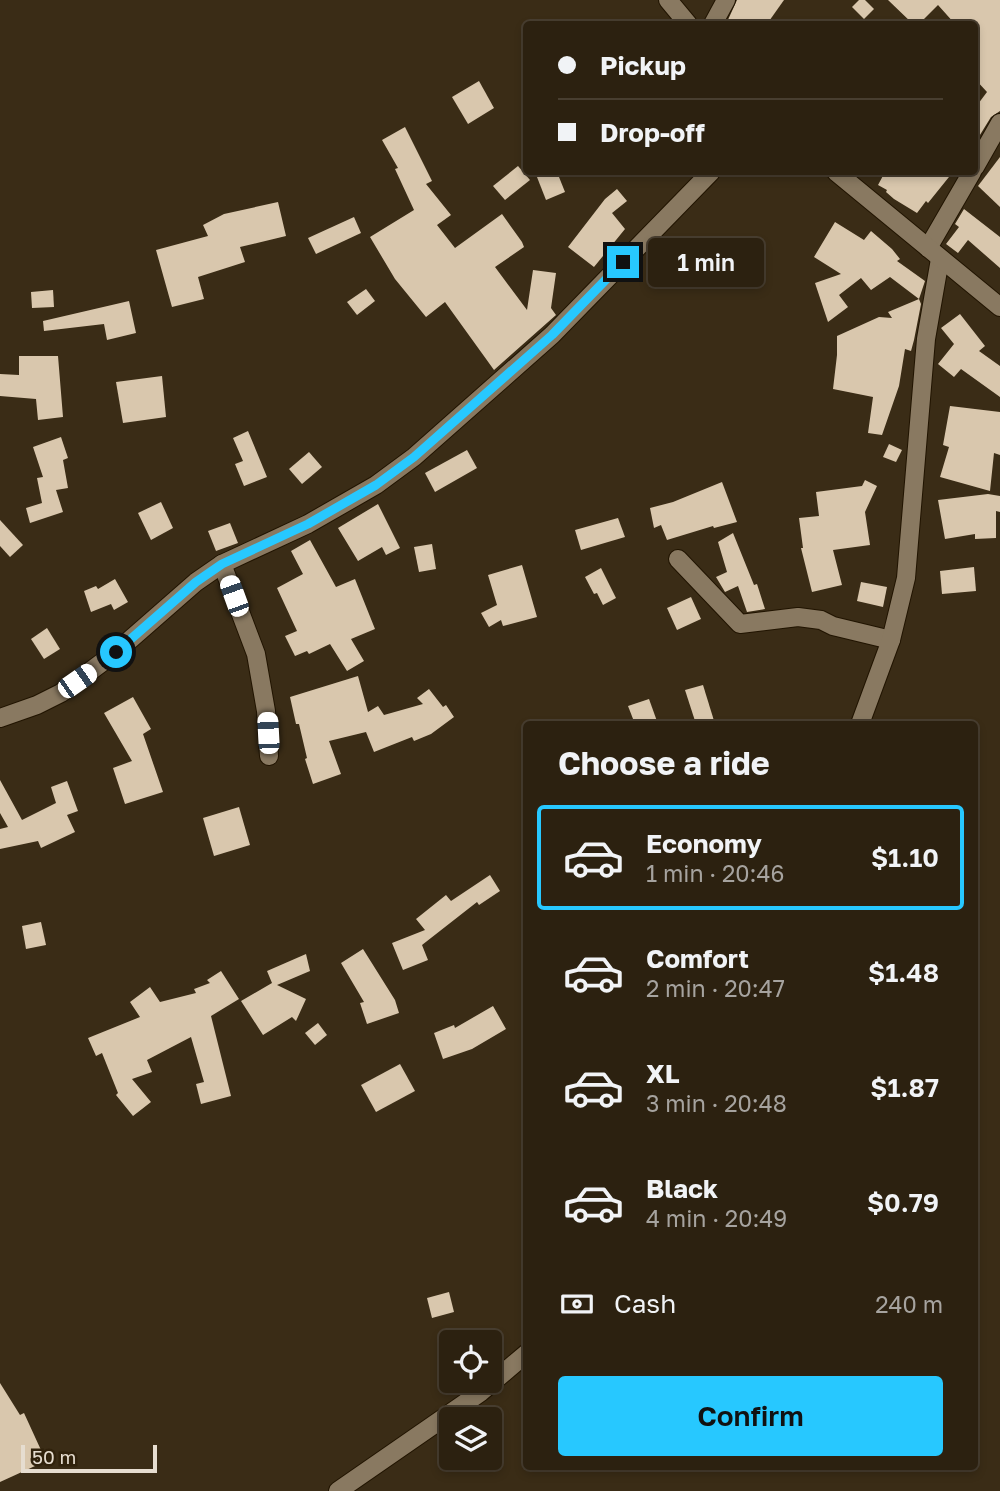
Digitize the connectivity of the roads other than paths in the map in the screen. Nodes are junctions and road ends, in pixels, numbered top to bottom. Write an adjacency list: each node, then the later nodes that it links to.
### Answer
1 (667, 0): 3 (street)
2 (726, 0): 4 (street)
3 (685, 21)
4 (715, 21)
5 (1000, 123): 6 (street)
6 (978, 162)
7 (708, 175): 13 (street)
8 (840, 175): 10 (street)
9 (971, 175): 10 (street)
10 (934, 253): 11 (street); 14 (street)
11 (1000, 307)
12 (678, 559): 14 (street)
13 (222, 564): 15 (street); 17 (street)
14 (891, 640): 16 (street)
15 (0, 718)
16 (861, 721)
17 (269, 756)
18 (523, 1356): 19 (street)
19 (338, 1491)

